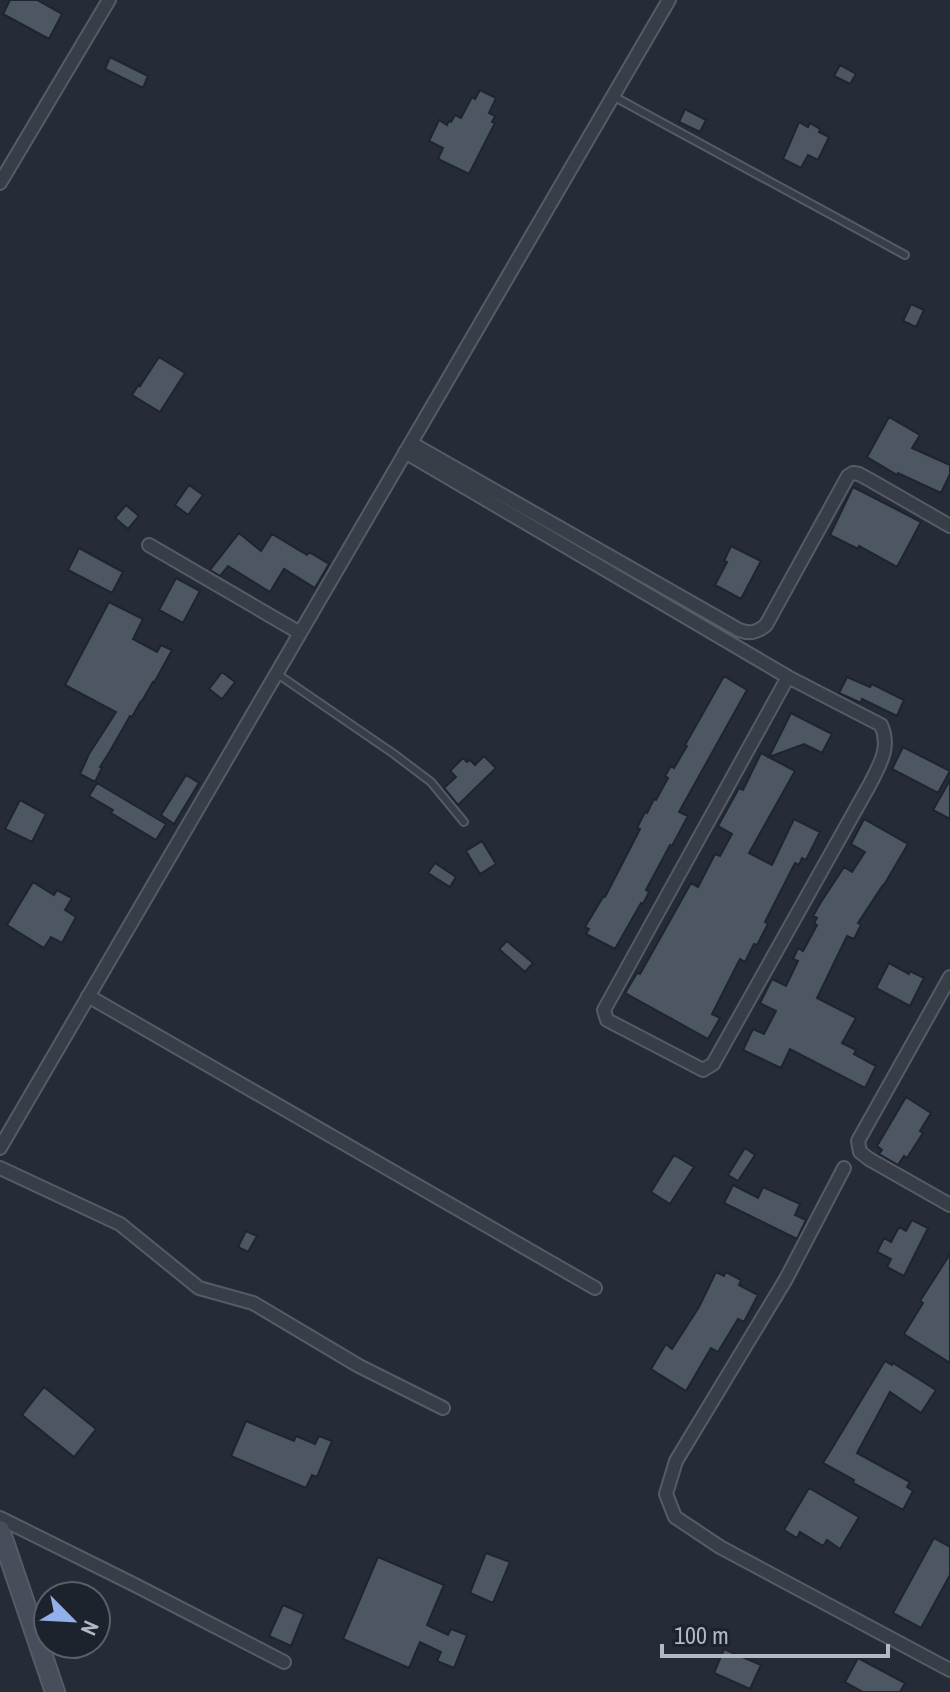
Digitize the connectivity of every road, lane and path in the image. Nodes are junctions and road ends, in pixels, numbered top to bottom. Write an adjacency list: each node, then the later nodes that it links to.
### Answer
1 (109, 0): 4 (street)
2 (669, 0): 3 (street)
3 (613, 96): 5 (lane); 6 (street)
4 (0, 183)
5 (905, 255)
6 (408, 447): 7 (street); 9 (street); 11 (street)
7 (950, 526)
8 (149, 545): 9 (street)
9 (300, 633): 10 (street)
10 (276, 673): 12 (lane); 14 (street)
11 (788, 677): 11 (street)
12 (464, 822)
13 (950, 977): 18 (street)
14 (88, 996): 15 (street); 19 (street)
15 (0, 1148)
16 (0, 1168): 20 (street)
17 (844, 1168): 24 (street)
18 (950, 1205)
19 (595, 1288)
20 (443, 1408)
21 (0, 1518): 23 (street)
22 (0, 1530): 25 (street)
23 (284, 1662)
24 (950, 1670)
25 (55, 1692)

